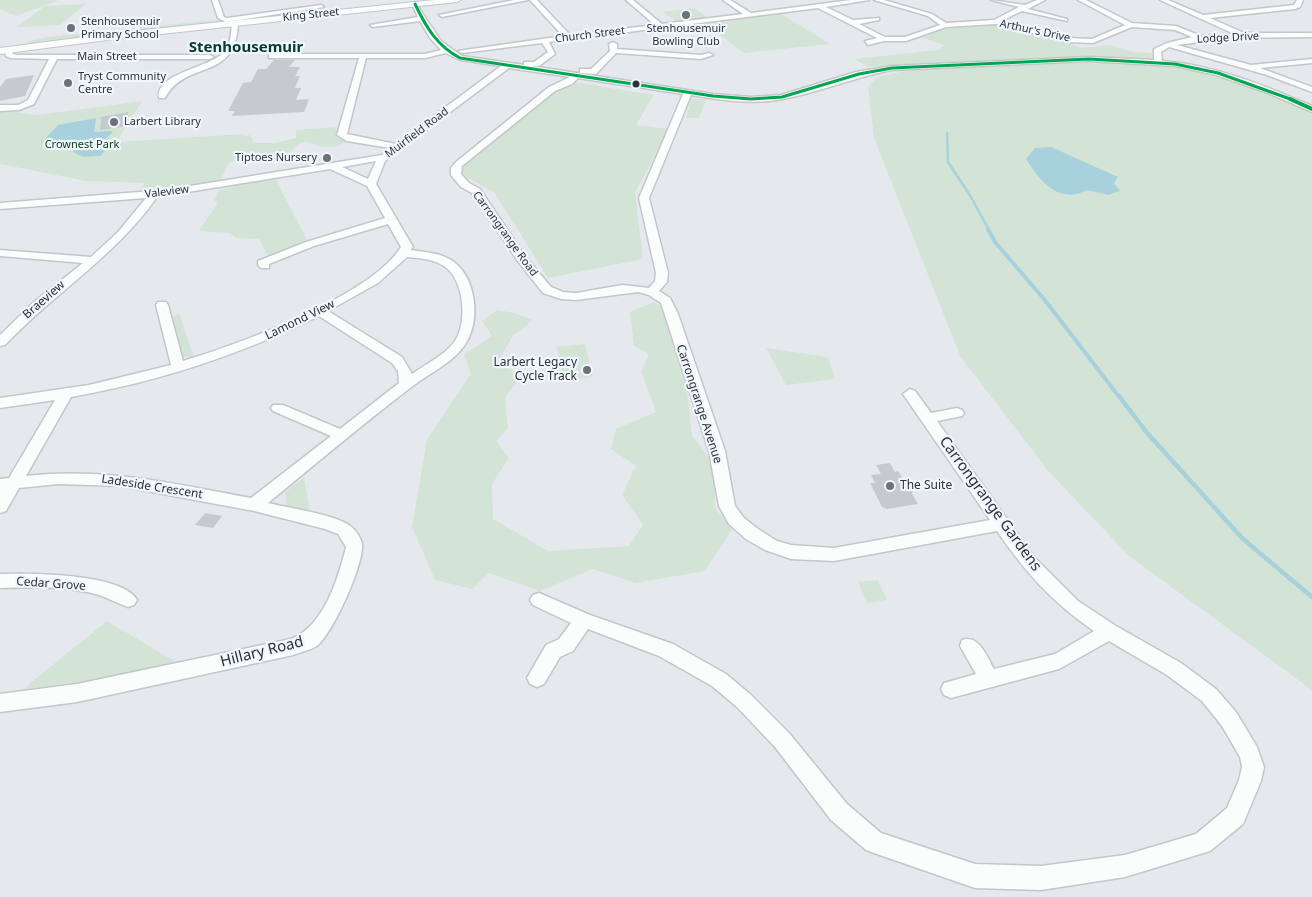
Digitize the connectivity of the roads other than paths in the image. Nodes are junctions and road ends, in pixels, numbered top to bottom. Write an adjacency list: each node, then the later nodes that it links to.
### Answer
1 (215, 0): 18 (street)
2 (317, 0): 18 (street)
3 (457, 0): 15 (main road, King Street)
4 (524, 0): 19 (street)
5 (533, 0): 33 (street)
6 (629, 0): 32 (street)
7 (726, 0): 20 (street)
8 (866, 0): 16 (street, Church Street)
9 (877, 0): 29 (street)
10 (994, 0): 17 (street)
11 (1042, 0): 17 (street)
12 (1081, 0): 30 (street)
13 (1163, 0): 21 (street)
14 (1300, 0): 21 (street)
15 (414, 4): 18 (main road, King Street); 22 (street)
16 (819, 6): 20 (street, Church Street); 27 (street)
17 (1023, 8): 24 (street); 25 (street)
18 (323, 10): 26 (main road, King Street)
19 (442, 15)
20 (750, 15): 32 (street, Church Street)
21 (1201, 17): 37 (street)
22 (421, 19): 28 (street); 47 (street)
23 (877, 19): 27 (street)
24 (1065, 20)
25 (996, 22): 29 (street, Arthur's Drive); 30 (street, Arthur's Drive)
26 (235, 23): 31 (main road, King Street); 69 (street)
27 (849, 23): 40 (street)
28 (374, 25)
29 (945, 25): 40 (street, Arthur's Drive)
30 (1131, 25): 39 (street, Arthur's Drive)
31 (194, 27): 46 (main road, Main Street)
32 (662, 27): 35 (street, Church Street)
33 (561, 29): 34 (street); 38 (street)
34 (552, 30)
35 (604, 34): 38 (street, Church Street); 49 (street)
36 (1312, 35): 37 (street, Lodge Drive)
37 (1245, 36): 39 (street, Lodge Drive)
38 (569, 38): 41 (street, Church Street)
39 (1200, 38): 43 (street, Lodge Drive)
40 (884, 40): 42 (street, Arthur's Drive)
41 (544, 41): 48 (street, Church Street); 62 (street)
42 (868, 43)
43 (1168, 45): 60 (street); 65 (street)
44 (342, 47): 50 (street)
45 (173, 48): 55 (street)
46 (4, 51): 54 (street, Main Street)
47 (446, 51): 53 (street); 58 (street)
48 (462, 51)
49 (614, 51): 57 (street); 66 (street)
50 (345, 55): 51 (street); 52 (street)
51 (272, 56)
52 (363, 56): 53 (street); 72 (street)
53 (425, 56): 58 (street)
54 (54, 57): 55 (street, Main Street); 70 (street)
55 (106, 57): 56 (street, Main Street)
56 (210, 57)
57 (704, 58)
58 (467, 60): 63 (street)
59 (1312, 61): 65 (street)
60 (1158, 62): 68 (street); 71 (street)
61 (527, 64): 62 (street)
62 (536, 64): 64 (street)
63 (506, 66): 66 (street); 72 (street, Muirfield Road)
64 (546, 66)
65 (1252, 68): 67 (street)
66 (579, 74): 68 (street); 83 (street, Carrongrange Road)
67 (1312, 90)
68 (688, 92): 83 (street)
69 (162, 96)
70 (0, 108)
71 (1312, 108)
72 (398, 147): 73 (street, Muirfield Road)
73 (385, 156): 74 (street, Valeview); 75 (street, Muirfield Road)
74 (332, 166): 75 (street); 76 (street, Valeview)
75 (371, 184): 78 (street)
76 (154, 194): 77 (street, Valeview); 81 (street, Braeview)
77 (0, 206)
78 (389, 220): 79 (street); 82 (street)
79 (406, 250): 85 (street, Lamond View); 88 (street)
80 (0, 253): 81 (street)
81 (91, 260): 86 (street, Braeview)
82 (265, 266)
83 (652, 292): 99 (street, Carrongrange Avenue)
84 (162, 305): 87 (street)
85 (320, 311): 87 (street, Lamond View); 88 (street)
86 (0, 342)
87 (178, 368): 90 (street, Lamond View)
88 (406, 384): 95 (street)
89 (910, 394): 94 (street, Carrongrange Gardens)
90 (65, 395): 91 (street, Lamond View); 96 (street)
91 (0, 403)
92 (278, 408): 95 (street)
93 (957, 413): 94 (street)
94 (928, 418): 99 (street, Carrongrange Gardens)
95 (342, 435): 97 (street)
96 (6, 484): 97 (street, Ladeside Crescent); 98 (street)
97 (254, 505): 109 (street, Hillary Road)
98 (0, 507)
99 (1001, 524): 104 (street, Carrongrange Gardens)
100 (0, 581): 101 (street, Cedar Grove)
101 (128, 600)
102 (539, 600): 103 (street, Carrongrange Gardens)
103 (584, 620): 104 (street, Carrongrange Gardens); 106 (street)
104 (1109, 632): 107 (street)
105 (969, 646): 107 (street)
106 (537, 678)
107 (990, 679): 108 (street)
108 (951, 689)
109 (0, 703)

